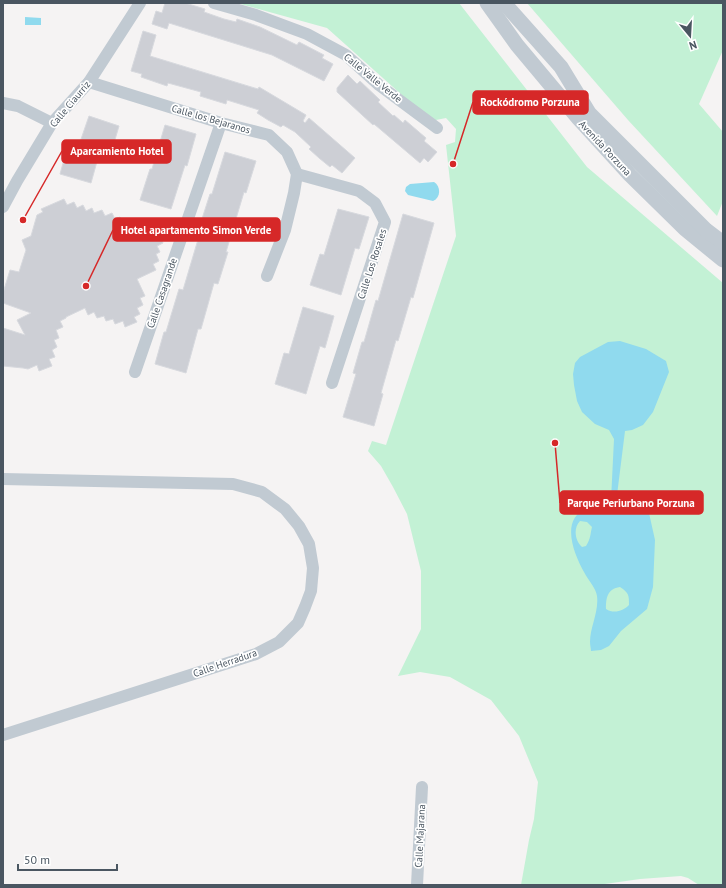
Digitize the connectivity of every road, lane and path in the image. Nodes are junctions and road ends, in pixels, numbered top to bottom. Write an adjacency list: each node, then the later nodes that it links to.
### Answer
1 (140, 3): 5 (street, Calle Ciaurriz)
2 (214, 3): 9 (street, Calle Valle Verde)
3 (487, 3): 13 (street, Avenida Porzuna)
4 (504, 3): 12 (street, Avenida Porzuna)
5 (89, 82): 7 (street, Calle Ciaurriz); 8 (street, Calle los Bejaranos)
6 (3, 103): 7 (street)
7 (52, 123): 11 (street, Calle Ciaurriz)
8 (220, 123): 10 (street, Calle los Bejaranos); 15 (street, Calle Casagrande)
9 (437, 128)
10 (297, 174): 14 (street); 16 (street, Calle Los Rosales)
11 (3, 207)
12 (723, 243)
13 (723, 260)
14 (267, 276)
15 (135, 372)
16 (332, 384)
17 (3, 479): 18 (street, Calle Herradura)
18 (3, 735)
19 (422, 787): 20 (street, Calle Majarana)
20 (417, 885)

